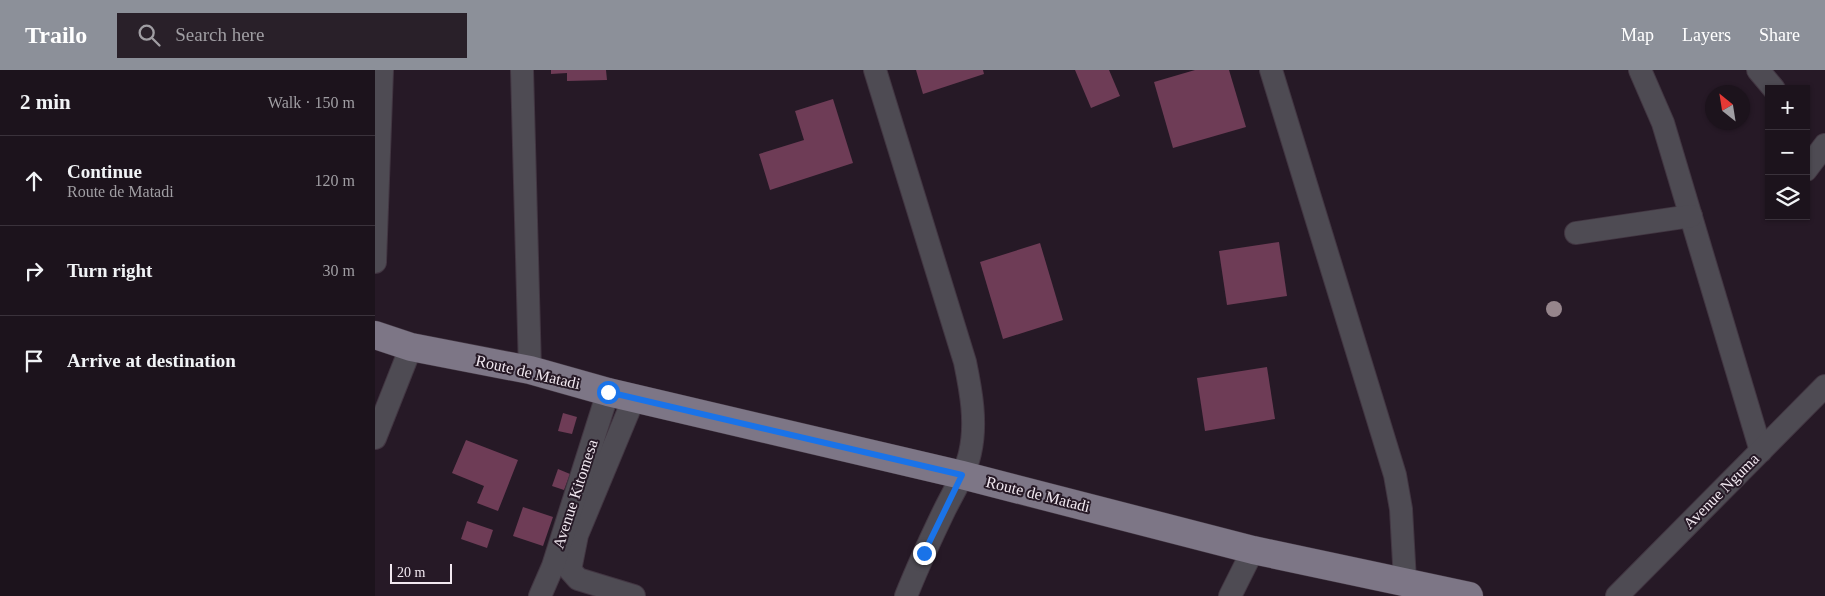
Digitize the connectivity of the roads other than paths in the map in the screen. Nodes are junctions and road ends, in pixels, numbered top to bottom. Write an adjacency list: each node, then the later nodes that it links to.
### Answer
1 (382, 70): 12 (street)
2 (522, 70): 15 (street)
3 (875, 70): 20 (street)
4 (1271, 70): 22 (street)
5 (1640, 70): 10 (street)
6 (1758, 70): 7 (street)
7 (1771, 85)
8 (1825, 145): 9 (street)
9 (1810, 165)
10 (1691, 216): 11 (street); 19 (street)
11 (1576, 233)
12 (375, 262)
13 (375, 335): 14 (main road, Route de Matadi)
14 (411, 347): 15 (main road, Route de Matadi); 18 (street)
15 (530, 370): 17 (main road, Route de Matadi)
16 (1825, 386): 19 (street, Avenue Nguma)
17 (621, 395): 20 (main road, Route de Matadi); 23 (street, Avenue Kitomesa); 24 (street)
18 (375, 438)
19 (1761, 450): 28 (street, Avenue Nguma)
20 (962, 475): 21 (main road, Route de Matadi); 25 (street)
21 (1253, 550): 22 (main road, Route de Matadi); 26 (street)
22 (1405, 581): 27 (main road, Route de Matadi)
23 (541, 596)
24 (634, 596)
25 (906, 596)
26 (1230, 596)
27 (1469, 596)
28 (1617, 596)

